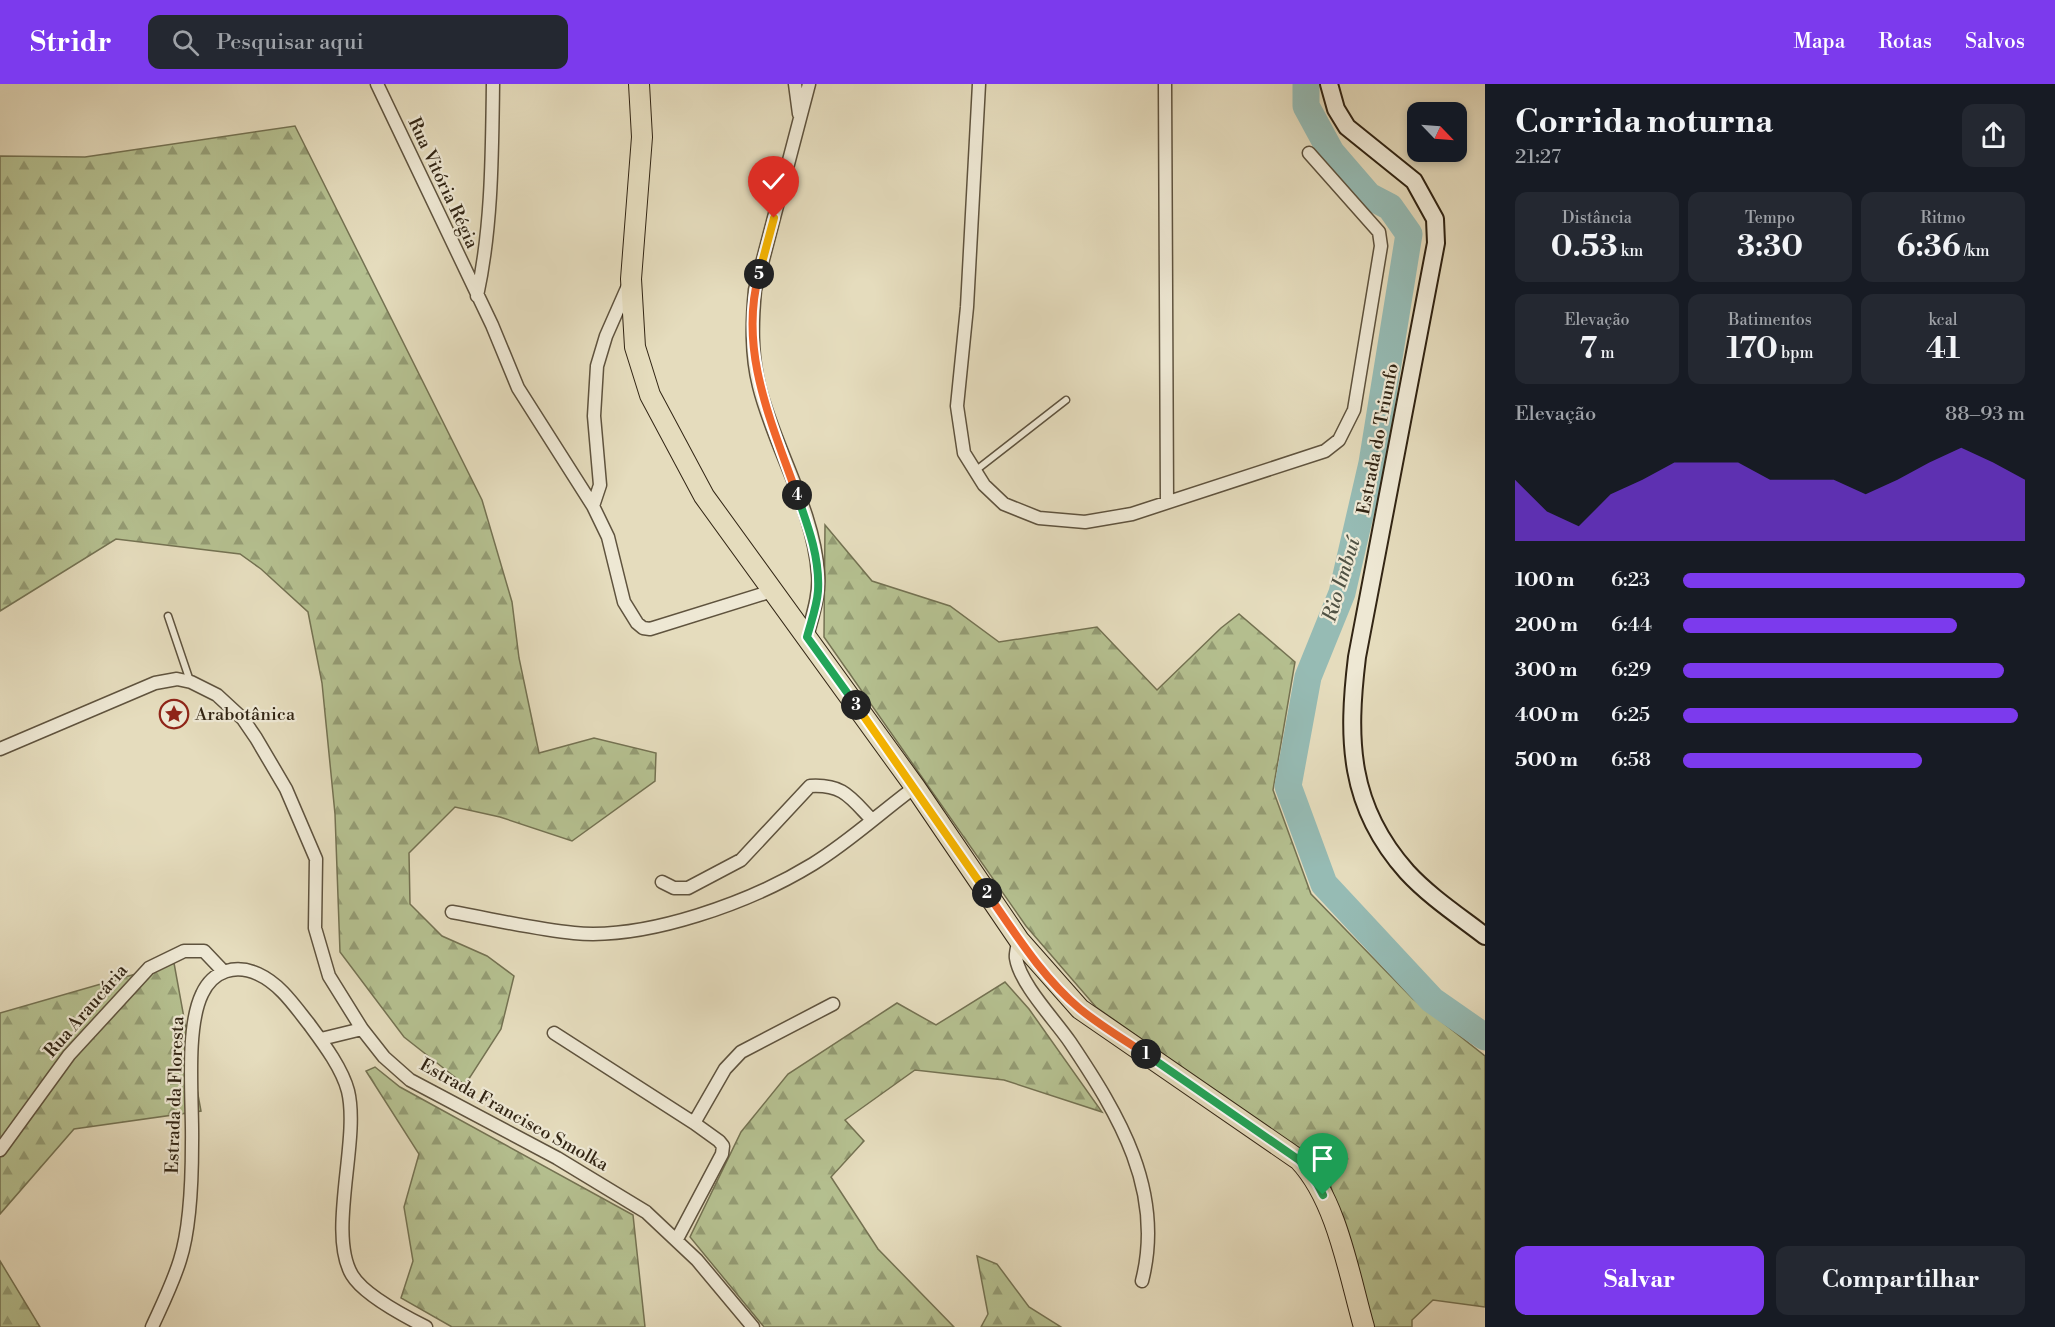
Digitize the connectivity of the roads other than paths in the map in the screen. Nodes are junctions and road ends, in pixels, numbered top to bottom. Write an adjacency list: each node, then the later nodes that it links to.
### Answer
1 (377, 84): 12 (street, Rua Vitória Régia)
2 (493, 84): 12 (street)
3 (639, 84): 11 (main road)
4 (795, 84): 9 (street)
5 (809, 84): 9 (street)
6 (979, 84): 14 (street)
7 (1165, 84): 15 (street)
8 (1329, 84): 26 (street, Estrada do Triunfo)
9 (800, 121): 19 (street)
10 (1309, 153): 15 (street)
11 (632, 279): 16 (street); 17 (main road)
12 (477, 296): 16 (street, Rua Vitória Régia)
13 (1066, 400): 14 (lane)
14 (974, 472): 15 (street)
15 (1167, 501)
16 (593, 506): 17 (street, Rua Vitória Régia)
17 (772, 591): 19 (main road)
18 (168, 616): 20 (lane)
19 (807, 637): 22 (main road)
20 (190, 682): 21 (street, Estrada Francisco Smolka); 30 (street, Estrada Francisco Smolka)
21 (0, 749)
22 (915, 787): 23 (street); 27 (main road)
23 (872, 820): 24 (street); 25 (street)
24 (662, 882)
25 (452, 912)
26 (1485, 936)
27 (1019, 940): 36 (street); 41 (main road)
28 (224, 971): 32 (street); 34 (street, Rua Araucária); 38 (street, Estrada da Floresta)
29 (833, 1004): 33 (street)
30 (362, 1029): 32 (street); 35 (street, Estrada Francisco Smolka)
31 (554, 1034): 33 (street)
32 (321, 1039): 37 (street)
33 (694, 1124): 35 (street)
34 (0, 1150)
35 (677, 1239): 40 (street, Estrada Francisco Smolka)
36 (1143, 1281)
37 (408, 1324): 39 (street)
38 (152, 1327)
39 (426, 1327)
40 (753, 1327)
41 (1364, 1327)

